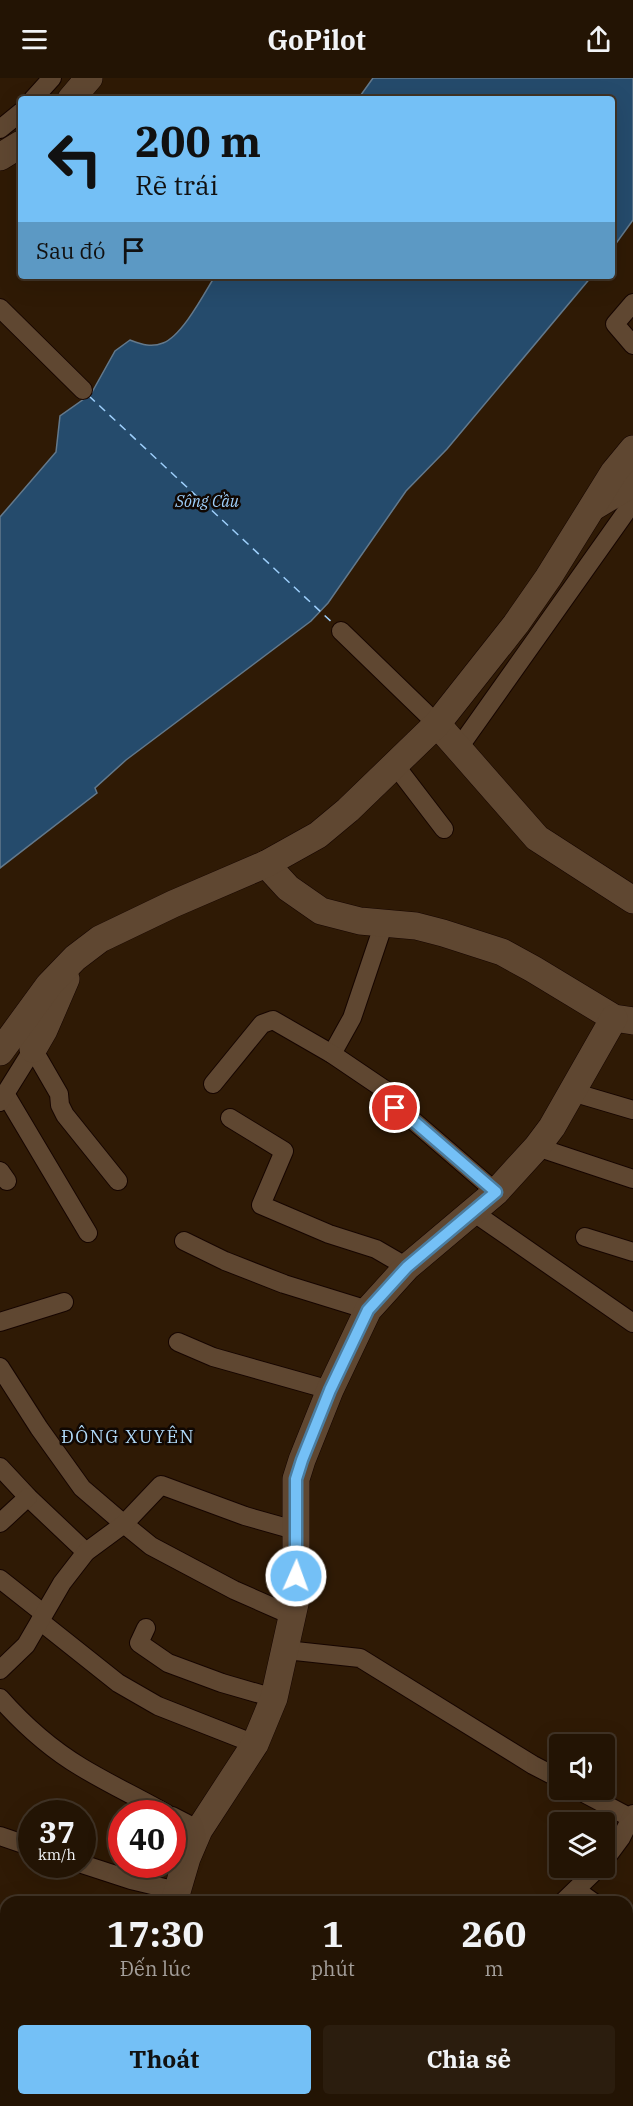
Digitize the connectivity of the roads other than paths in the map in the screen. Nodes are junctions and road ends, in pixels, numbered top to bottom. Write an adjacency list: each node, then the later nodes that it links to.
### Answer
1 (52, 78): 4 (street)
2 (58, 78): 5 (street)
3 (90, 78): 6 (street)
4 (36, 96)
5 (50, 96)
6 (74, 96)
7 (18, 114): 8 (street)
8 (0, 129)
9 (18, 146): 10 (street)
10 (0, 157)
11 (633, 303): 13 (street)
12 (0, 308): 14 (street)
13 (633, 345)
14 (83, 390)
15 (633, 449): 18 (street)
16 (633, 483): 18 (street)
17 (633, 502): 21 (street)
18 (589, 510): 20 (street)
19 (341, 631): 20 (street)
20 (437, 724): 21 (street); 22 (street)
21 (458, 749): 25 (street)
22 (395, 765): 23 (street); 24 (street)
23 (444, 829)
24 (266, 864): 26 (street); 27 (street)
25 (633, 900)
26 (384, 923): 28 (street); 31 (street)
27 (75, 958): 29 (street); 30 (street)
28 (623, 1019): 33 (street)
29 (33, 1049): 34 (street); 39 (street)
30 (0, 1052)
31 (332, 1054): 32 (street); 40 (street)
32 (213, 1084)
33 (572, 1092): 35 (street); 37 (street)
34 (3, 1099): 42 (street)
35 (633, 1110)
36 (230, 1118): 46 (street)
37 (537, 1147): 38 (street); 40 (street)
38 (633, 1179)
39 (118, 1180)
40 (496, 1192): 41 (street)
41 (473, 1212): 46 (street); 50 (street)
42 (88, 1233)
43 (585, 1237): 45 (street)
44 (184, 1241): 48 (street)
45 (633, 1252)
46 (407, 1267): 48 (street)
47 (64, 1302): 49 (street)
48 (368, 1310): 53 (street)
49 (0, 1322)
50 (633, 1323)
51 (177, 1342): 53 (street)
52 (0, 1367): 57 (street)
53 (330, 1390): 58 (street)
54 (0, 1467): 55 (street)
55 (28, 1497): 56 (street); 59 (street)
56 (0, 1523)
57 (124, 1524): 58 (street); 59 (street); 61 (street)
58 (298, 1531): 61 (street)
59 (86, 1552): 62 (street)
60 (0, 1579): 62 (street)
61 (293, 1616): 64 (street)
62 (42, 1617): 65 (street); 68 (street)
63 (146, 1628): 67 (street)
64 (286, 1650): 67 (street); 69 (street)
65 (0, 1670)
66 (0, 1698): 70 (street)
67 (274, 1698): 68 (street)
68 (255, 1744): 74 (street)
69 (549, 1773)
70 (141, 1800)
71 (599, 1800): 72 (street)
72 (632, 1816): 77 (street)
73 (186, 1823): 74 (street)
74 (199, 1830): 81 (street)
75 (0, 1836): 76 (street)
76 (18, 1842)
77 (615, 1846)
78 (96, 1869): 80 (street)
79 (588, 1878): 82 (street)
80 (173, 1896)
81 (176, 1896)
82 (569, 1896)

